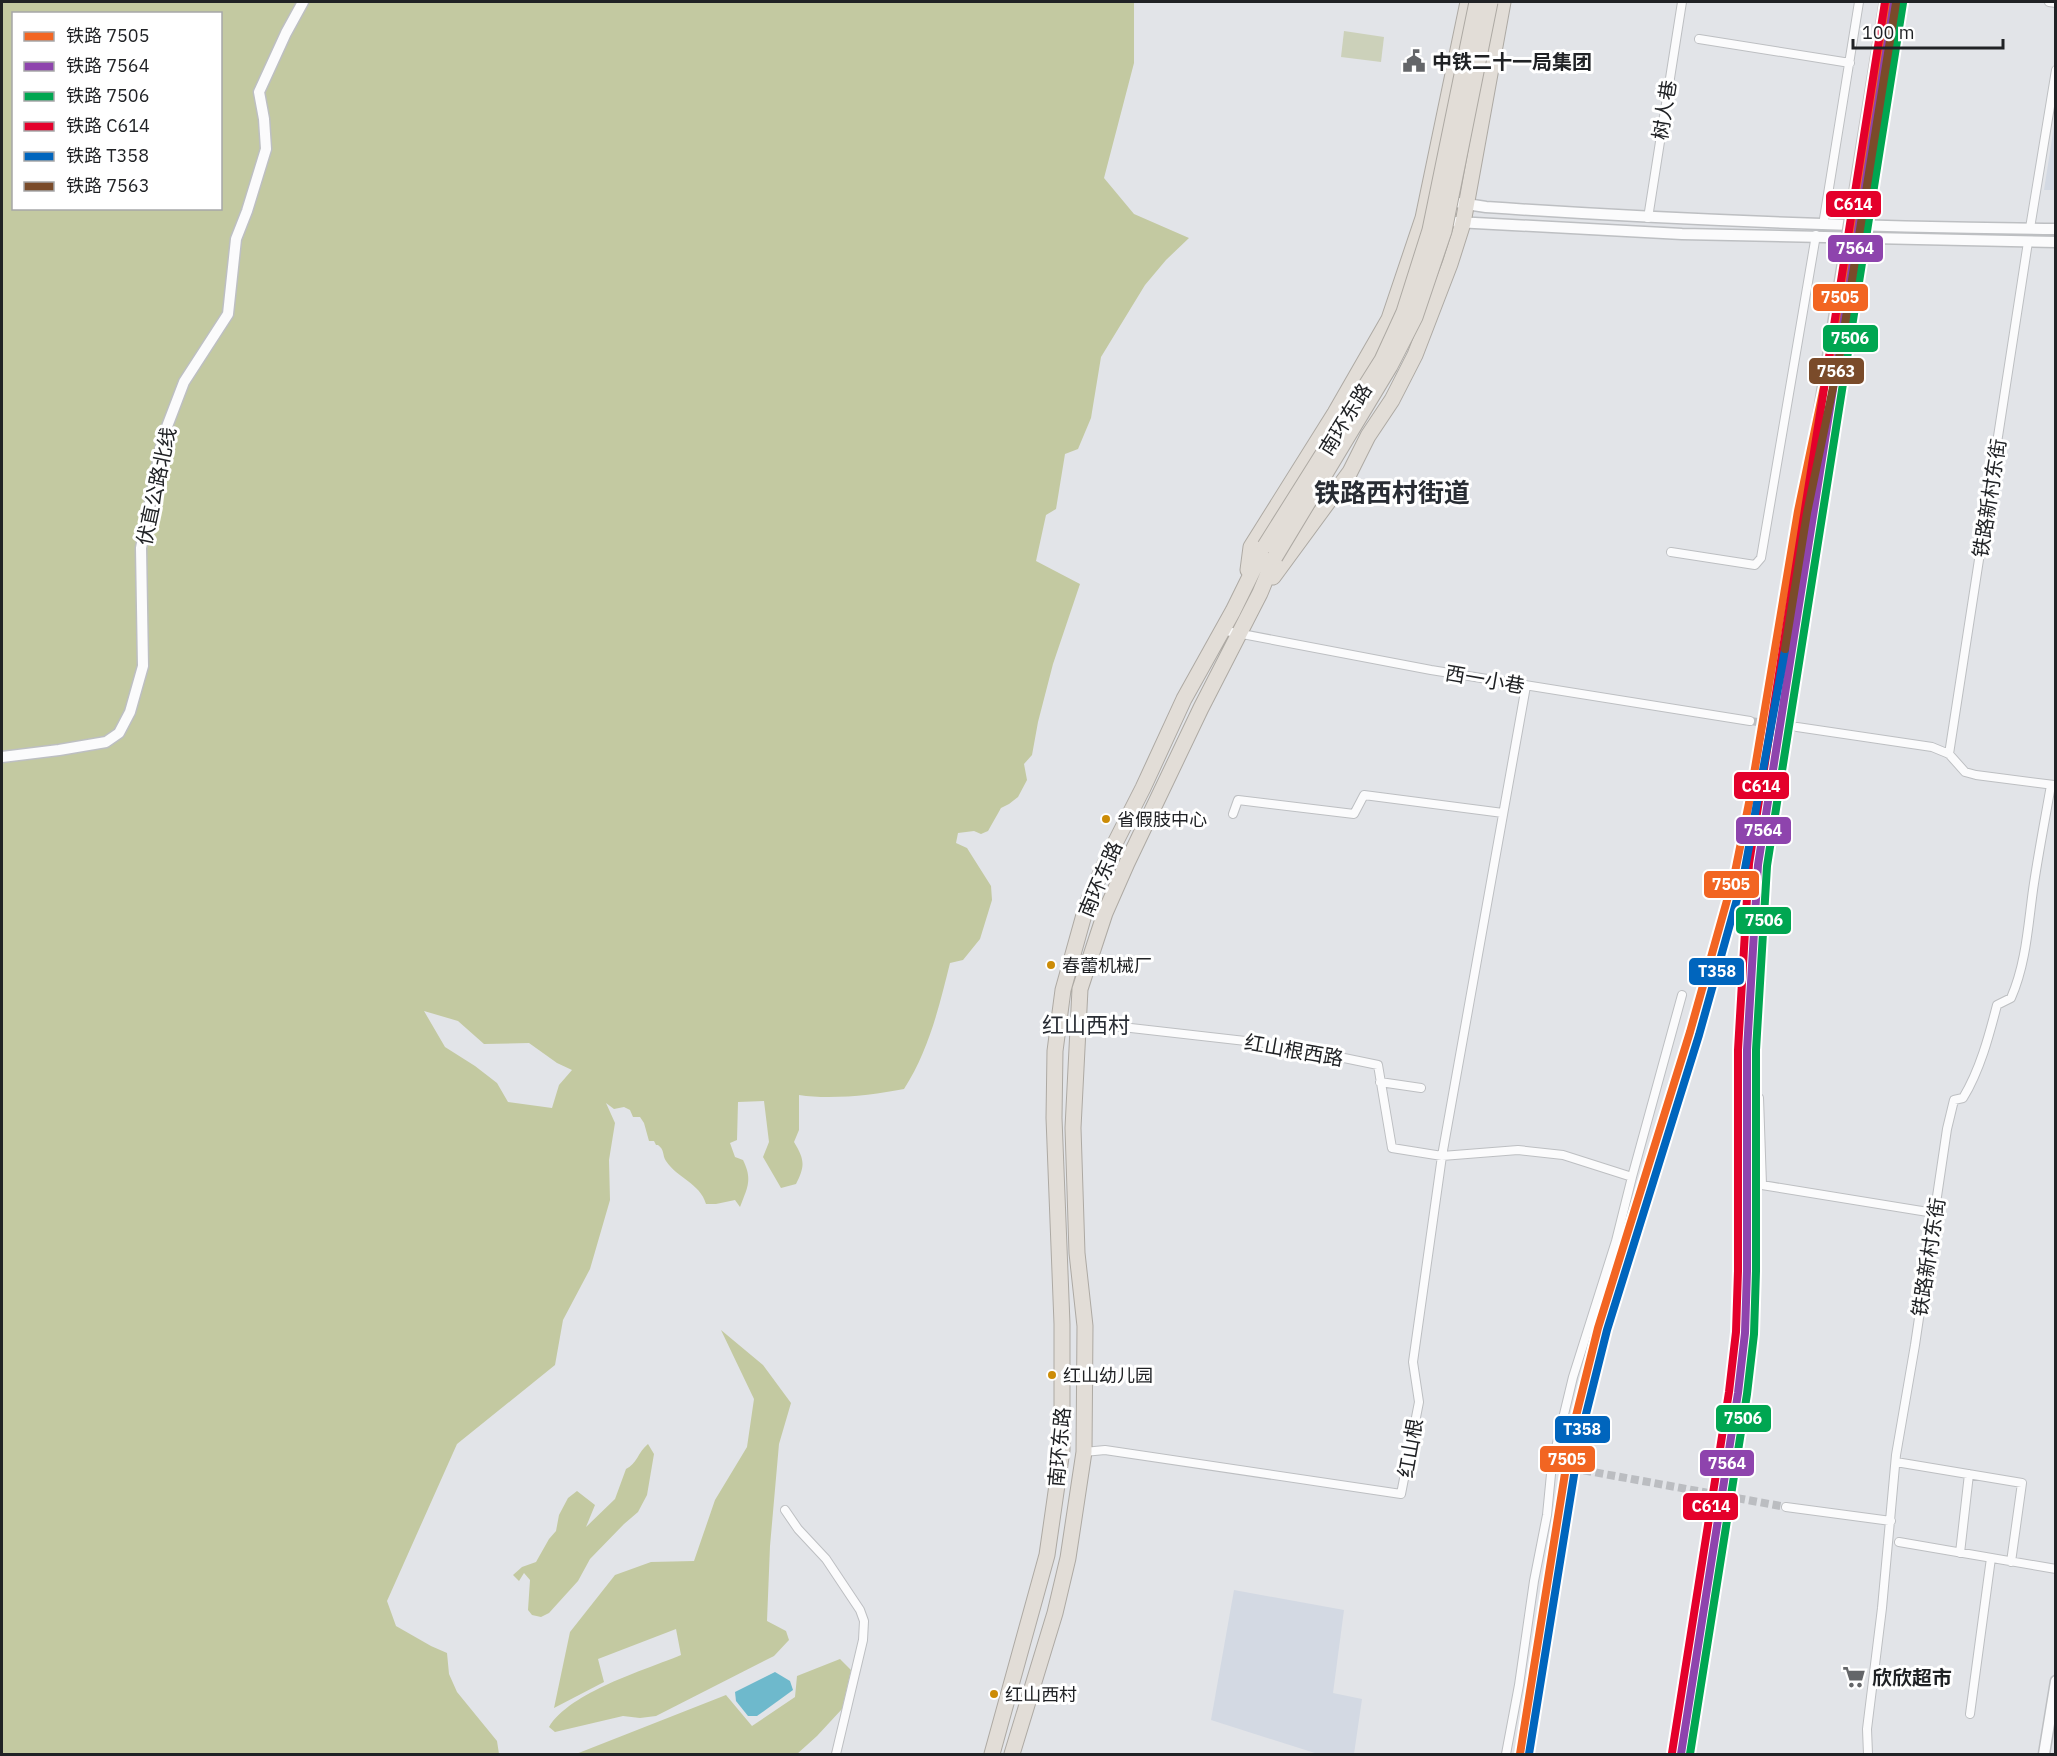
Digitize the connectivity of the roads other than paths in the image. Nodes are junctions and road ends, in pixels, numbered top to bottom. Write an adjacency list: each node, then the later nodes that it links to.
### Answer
1 (303, 2): 34 (street, 伏直公路北线)
2 (1468, 2): 13 (highway)
3 (1477, 2): 24 (highway, 南环东路, bridge)
4 (1490, 2): 24 (highway, 南环东路, bridge)
5 (1503, 2): 14 (highway)
6 (1682, 2): 16 (street, 树人巷)
7 (1859, 2): 11 (street)
8 (2049, 2): 9 (street)
9 (2055, 3)
10 (1699, 39): 11 (street)
11 (1850, 63): 18 (street)
12 (2055, 70): 19 (street)
13 (1427, 198): 14 (street); 15 (highway)
14 (1466, 204): 16 (street); 17 (highway)
15 (1423, 218): 17 (street); 26 (highway)
16 (1648, 218): 18 (street)
17 (1463, 223): 21 (street); 27 (highway)
18 (1823, 225): 19 (street)
19 (2030, 228): 20 (street)
20 (2055, 229)
21 (1816, 236): 22 (street); 25 (street)
22 (2028, 242): 23 (street); 33 (street, 铁路新村东街)
23 (2055, 242)
24 (1270, 551): 26 (highway, 南环东路); 27 (highway, 南环东路)
25 (1671, 552)
26 (1247, 582): 28 (highway, 南环东路)
27 (1260, 593): 29 (highway, 南环东路)
28 (1221, 630): 29 (street, 西一小巷); 46 (highway, 南环东路)
29 (1238, 634): 30 (street, 西一小巷); 39 (highway, 南环东路)
30 (1526, 686): 31 (street, 西一小巷); 36 (street)
31 (1750, 721)
32 (1797, 727): 33 (street)
33 (1949, 754): 35 (street)
34 (2, 757)
35 (2053, 785): 45 (street, 铁路新村东街)
36 (1503, 813): 37 (street); 43 (street)
37 (1233, 814)
38 (1682, 995): 44 (street)
39 (1077, 1022): 40 (street, 红山根西路); 47 (highway, 南环东路)
40 (1380, 1082): 41 (street); 43 (street, 红山根西路)
41 (1421, 1088)
42 (1759, 1098): 45 (street)
43 (1442, 1156): 44 (street); 47 (street, 红山根)
44 (1632, 1177): 63 (street)
45 (1934, 1213): 48 (street, 铁路新村东街)
46 (1062, 1450): 47 (highway); 61 (highway, 南环东路)
47 (1084, 1452): 62 (highway, 南环东路)
48 (1896, 1462): 49 (street); 52 (street, 铁路新村东街)
49 (1969, 1474): 54 (street); 56 (street)
50 (1786, 1507): 52 (street)
51 (785, 1510): 60 (street)
52 (1891, 1521): 64 (street, 铁路新村东街)
53 (1899, 1542): 54 (street)
54 (1960, 1553): 55 (street)
55 (1991, 1558): 56 (street); 59 (street)
56 (2011, 1562): 57 (street)
57 (2055, 1569)
58 (2055, 1681): 65 (street)
59 (1970, 1714)
60 (836, 1755)
61 (992, 1755)
62 (1012, 1755)
63 (1506, 1755)
64 (1868, 1755)
65 (2044, 1755)

